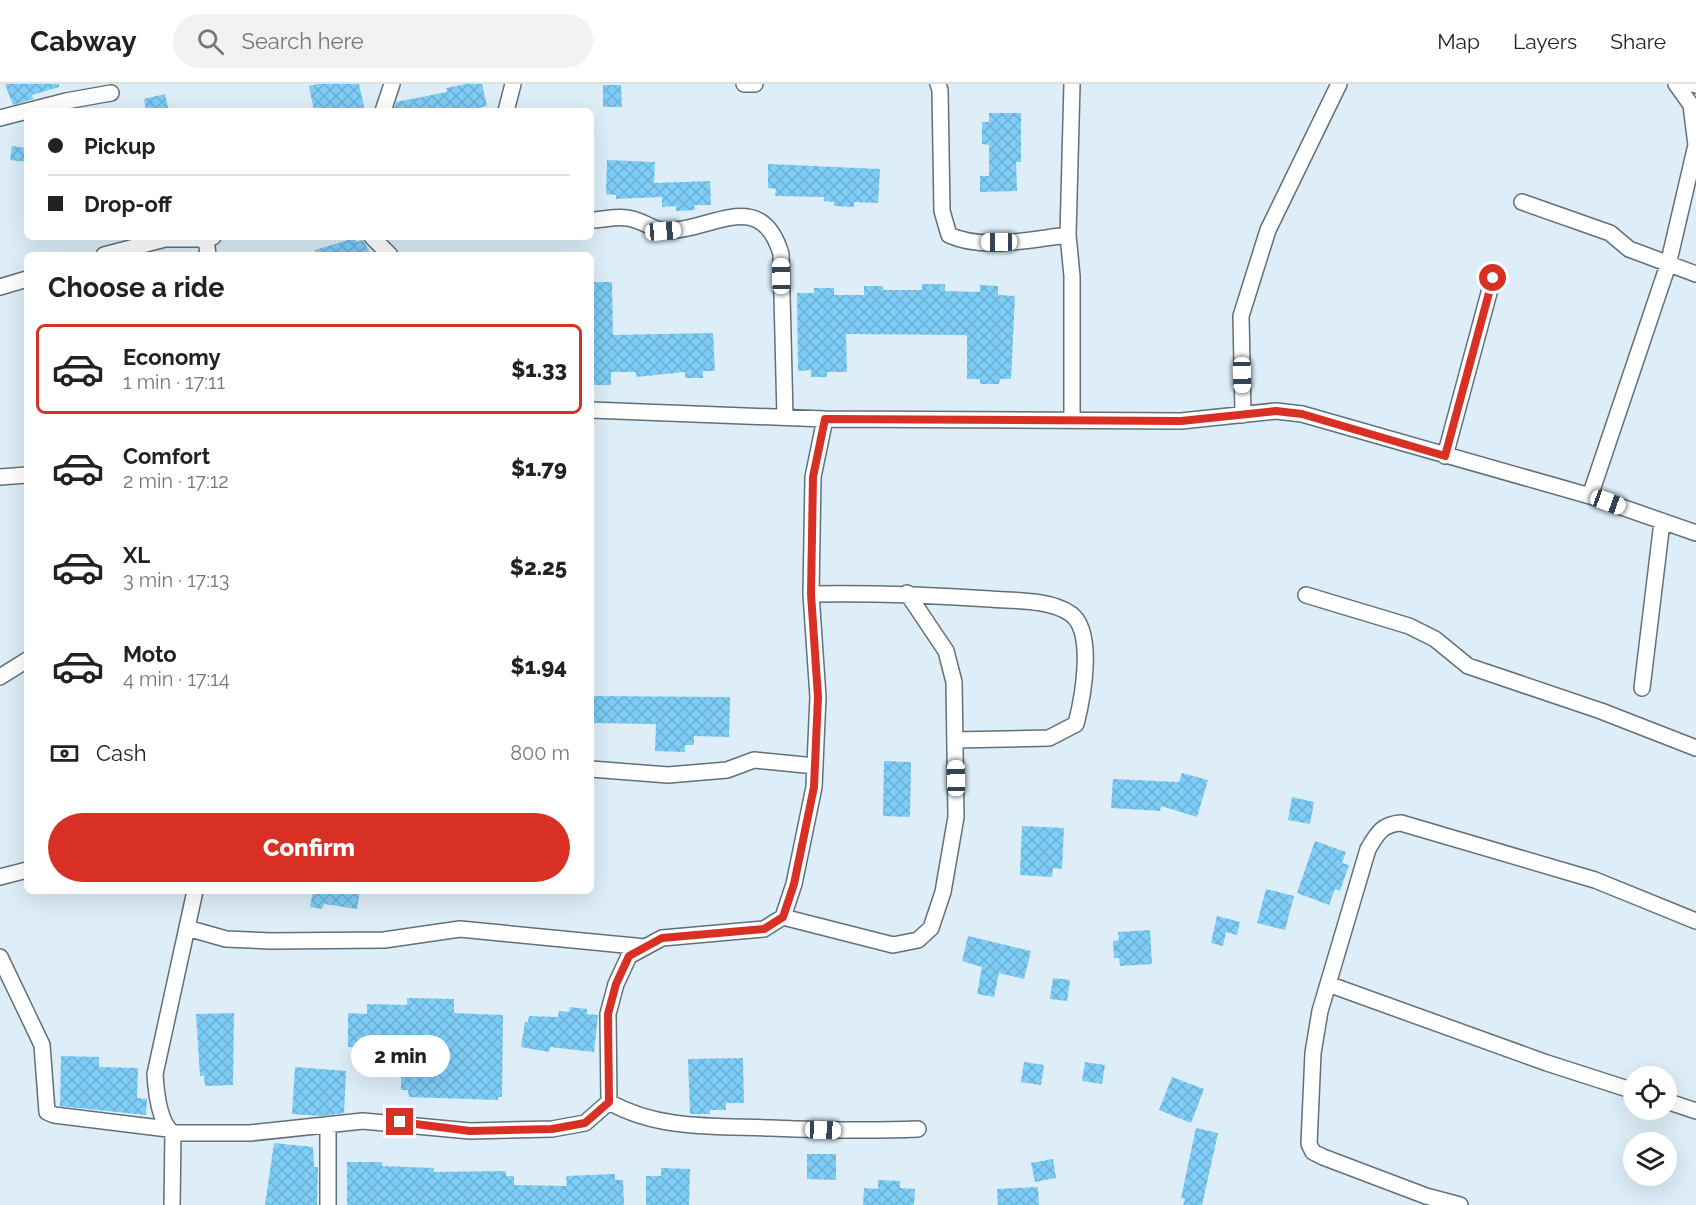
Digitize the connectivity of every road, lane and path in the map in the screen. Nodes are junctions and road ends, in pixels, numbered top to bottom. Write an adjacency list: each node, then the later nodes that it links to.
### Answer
1 (392, 84): 13 (street)
2 (513, 84): 14 (street)
3 (744, 84): 4 (street)
4 (755, 84)
5 (938, 84): 20 (street)
6 (1072, 84): 20 (street)
7 (1339, 84): 31 (street)
8 (1676, 84): 17 (street)
9 (1692, 84): 10 (street)
10 (1696, 85)
11 (111, 93): 12 (street)
12 (37, 108)
13 (384, 108)
14 (507, 108)
15 (24, 111): 16 (street)
16 (0, 118)
17 (1692, 175): 25 (street)
18 (1522, 202): 25 (street)
19 (594, 220): 32 (street)
20 (1068, 235): 34 (street)
21 (161, 240): 23 (street)
22 (375, 240): 24 (street)
23 (115, 252)
24 (387, 252)
25 (1668, 265): 26 (street); 38 (street)
26 (1696, 274)
27 (1493, 278): 35 (street)
28 (24, 280): 29 (street)
29 (0, 287)
30 (594, 410): 32 (street)
31 (1243, 414): 34 (street); 35 (street)
32 (785, 417): 33 (street)
33 (825, 419): 34 (street); 42 (street)
34 (1072, 419)
35 (1445, 456): 38 (street)
36 (24, 475): 37 (street)
37 (0, 477)
38 (1590, 496): 39 (street)
39 (1662, 522): 40 (street); 46 (street)
40 (1696, 532)
41 (907, 593): 42 (street); 47 (street); 47 (street)
42 (811, 594): 49 (street)
43 (1306, 596): 48 (street)
44 (24, 662): 45 (street)
45 (0, 677)
46 (1642, 688)
47 (955, 740): 54 (street)
48 (1696, 748)
49 (815, 766): 50 (street); 54 (street)
50 (594, 770)
51 (24, 871): 52 (street)
52 (0, 877)
53 (194, 894): 56 (street)
54 (783, 917): 57 (street)
55 (1696, 921): 59 (street)
56 (187, 928): 57 (street); 66 (street)
57 (645, 947): 61 (street)
58 (0, 957): 66 (street)
59 (1328, 984): 60 (street); 69 (street)
60 (1623, 1087)
61 (609, 1102): 64 (street); 65 (street)
62 (1677, 1105): 63 (street)
63 (1696, 1111)
64 (328, 1125): 66 (street); 68 (street)
65 (918, 1130)
66 (171, 1131): 67 (street)
67 (172, 1205)
68 (328, 1205)
69 (1460, 1205)

